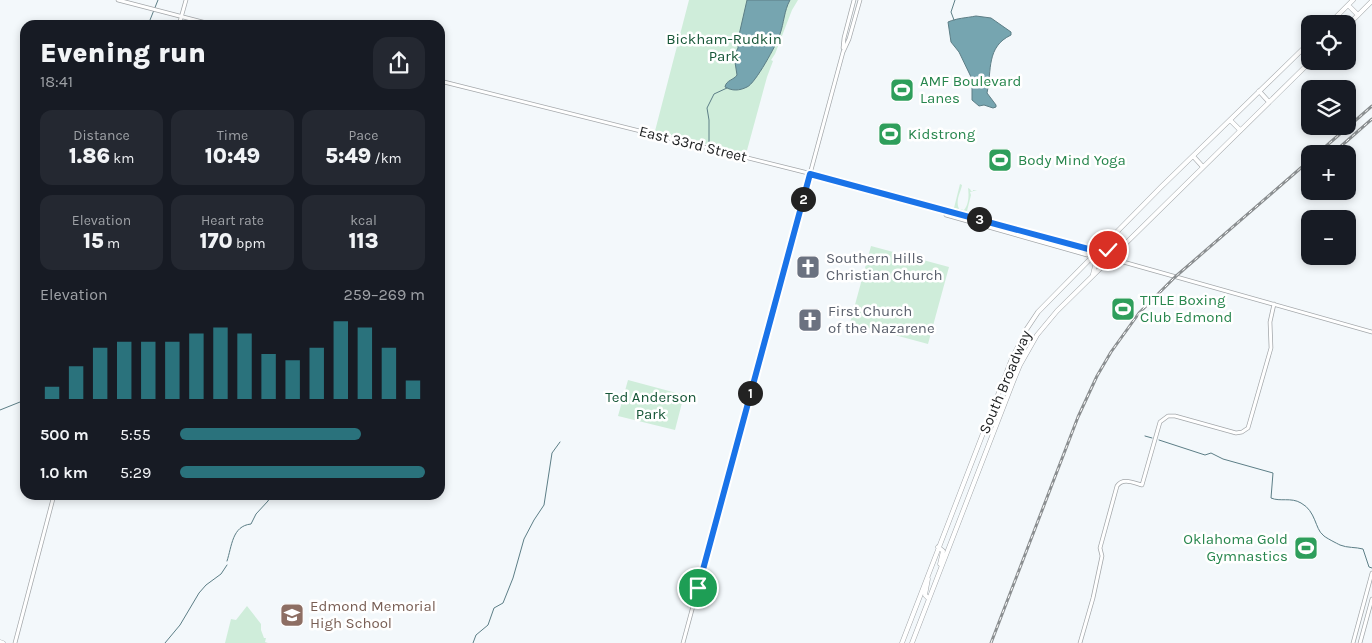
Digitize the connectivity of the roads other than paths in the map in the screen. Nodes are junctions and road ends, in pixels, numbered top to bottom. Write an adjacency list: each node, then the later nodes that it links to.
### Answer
1 (118, 0): 10 (main road)
2 (186, 0): 10 (main road)
3 (854, 0): 14 (main road)
4 (860, 0): 14 (main road)
5 (1353, 0): 7 (main road)
6 (1372, 1): 9 (main road)
7 (1347, 3): 8 (main road); 9 (main road)
8 (1336, 15)
9 (1358, 15)
10 (182, 17): 11 (main road); 12 (main road)
11 (181, 20)
12 (194, 20)
13 (1301, 51): 17 (main road, South Broadway)
14 (843, 52): 23 (main road)
15 (1302, 70): 18 (main road, South Broadway)
16 (445, 82): 23 (main road, East 33rd Street)
17 (1260, 91): 18 (main road); 19 (main road, South Broadway)
18 (1269, 102): 20 (main road, South Broadway)
19 (1230, 120): 20 (main road); 21 (main road, South Broadway)
20 (1240, 130): 22 (main road, South Broadway)
21 (1194, 156): 22 (main road); 24 (main road, South Broadway)
22 (1203, 167): 26 (main road, South Broadway)
23 (810, 174): 25 (main road, East 33rd Street); 40 (main road)
24 (1109, 240): 25 (main road, South Broadway); 26 (main road)
25 (1095, 254): 26 (main road, East 33rd Street); 27 (main road); 31 (main road, South Broadway)
26 (1109, 258): 27 (main road, South Broadway); 28 (main road, East 33rd Street)
27 (1093, 275): 32 (main road, South Broadway)
28 (1274, 304): 29 (main road, East 33rd Street); 43 (main road)
29 (1372, 332)
30 (53, 500): 39 (main road)
31 (955, 504): 32 (main road); 33 (main road, South Broadway)
32 (964, 508): 35 (main road, South Broadway)
33 (938, 547): 34 (main road, South Broadway); 35 (main road)
34 (930, 570): 37 (main road); 41 (main road, South Broadway)
35 (939, 571): 37 (main road, South Broadway)
36 (1372, 572): 44 (main road)
37 (929, 599): 42 (main road, South Broadway)
38 (1372, 599): 45 (main road)
39 (15, 643)
40 (683, 643)
41 (902, 643)
42 (912, 643)
43 (1080, 643)
44 (1353, 643)
45 (1359, 643)

